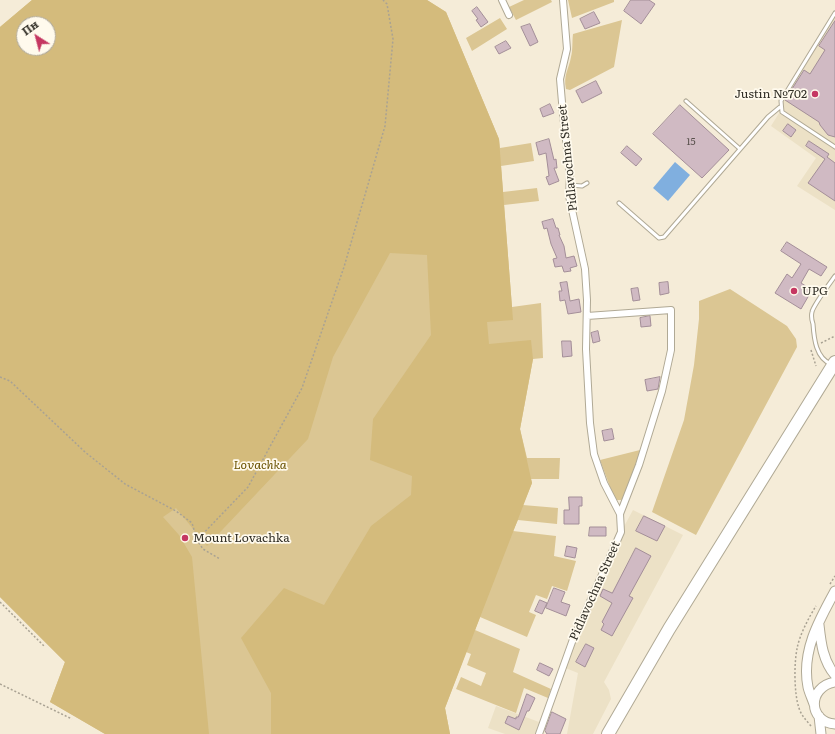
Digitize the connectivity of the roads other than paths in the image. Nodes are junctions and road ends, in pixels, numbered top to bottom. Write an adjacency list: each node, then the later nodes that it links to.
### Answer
1 (502, 0): 4 (street)
2 (563, 0): 10 (street, Pidlavochna Street)
3 (835, 13): 6 (lane)
4 (509, 14)
5 (686, 101): 8 (lane)
6 (780, 107): 7 (lane); 8 (lane)
7 (835, 147)
8 (740, 149): 11 (lane)
9 (587, 183): 10 (lane)
10 (570, 186): 13 (street, Pidlavochna Street)
11 (619, 202)
12 (835, 276): 14 (lane)
13 (587, 316): 15 (street, Pidlavochna Street); 15 (street, Pidlavochna Street)
14 (834, 364): 24 (highway)
15 (620, 514): 23 (street, Pidlavochna Street)
16 (835, 591): 17 (main road)
17 (819, 622): 18 (main road); 20 (main road)
18 (835, 675)
19 (835, 682): 20 (main road)
20 (814, 704): 21 (main road)
21 (819, 716): 22 (main road); 25 (main road)
22 (835, 724)
23 (539, 734)
24 (608, 734)
25 (821, 734)

